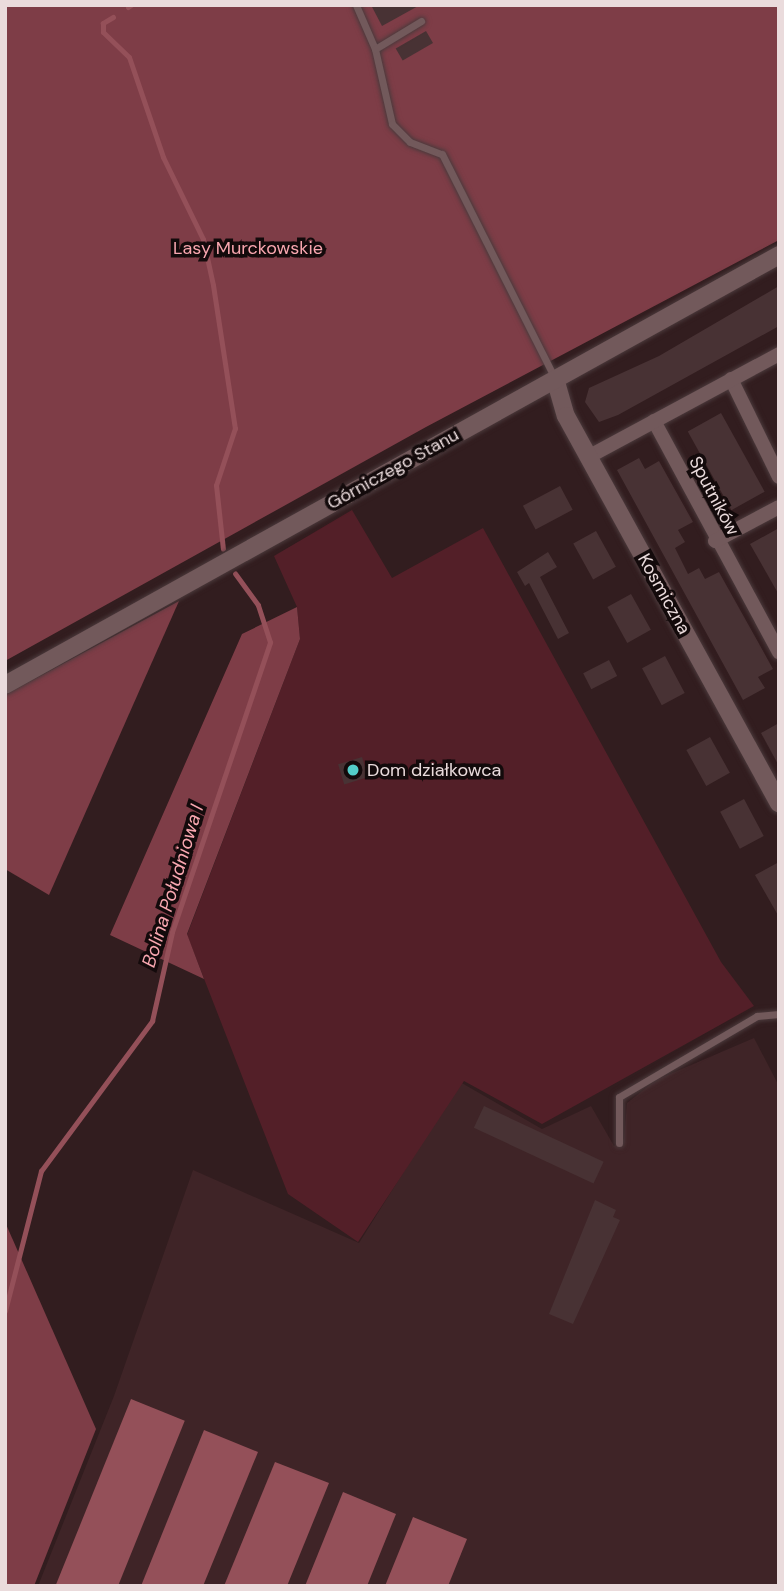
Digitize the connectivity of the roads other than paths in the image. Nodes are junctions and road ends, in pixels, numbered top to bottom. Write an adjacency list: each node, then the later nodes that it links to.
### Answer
1 (356, 5): 3 (lane)
2 (421, 21): 3 (lane)
3 (375, 49): 7 (lane)
4 (779, 255): 7 (street, Górniczego Stanu)
5 (779, 354): 6 (street)
6 (731, 379): 8 (street); 10 (street)
7 (556, 383): 9 (street, Kosmiczna); 14 (street, Górniczego Stanu)
8 (654, 421): 9 (street); 12 (street, Sputników)
9 (588, 457): 15 (street, Kosmiczna)
10 (779, 477)
11 (779, 507): 12 (street)
12 (715, 541): 13 (street, Sputników)
13 (779, 652)
14 (5, 685)
15 (779, 803)
16 (779, 1014): 17 (lane)
17 (619, 1143)

